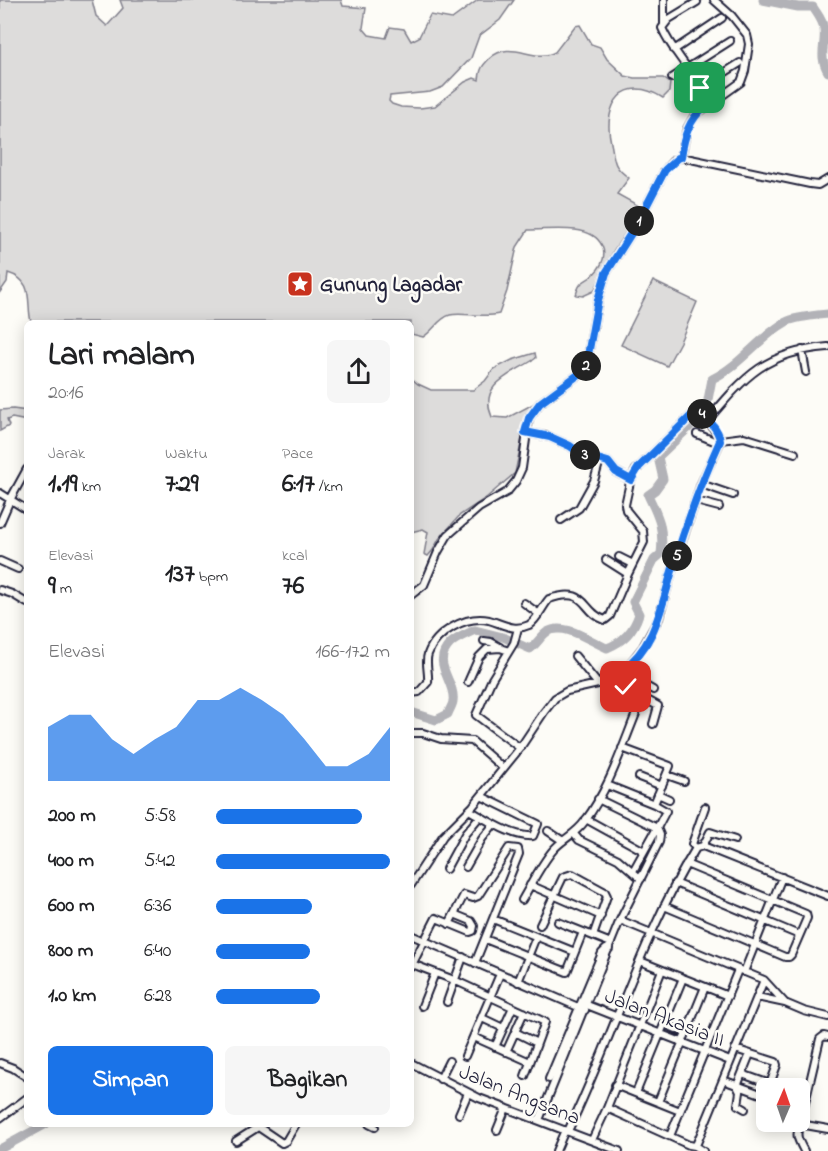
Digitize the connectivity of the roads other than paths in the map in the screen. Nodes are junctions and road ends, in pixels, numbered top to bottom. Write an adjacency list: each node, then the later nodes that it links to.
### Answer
1 (664, 0): 5 (street)
2 (714, 0): 12 (street)
3 (697, 2): 5 (street)
4 (722, 18): 7 (street)
5 (664, 25): 7 (street)
6 (730, 41): 9 (street)
7 (674, 50): 9 (street)
8 (740, 63): 11 (street)
9 (687, 69): 10 (street); 11 (street)
10 (672, 78)
11 (700, 88): 12 (street)
12 (705, 106): 13 (street)
13 (681, 157): 14 (street); 19 (street)
14 (828, 179)
15 (828, 346): 16 (street)
16 (802, 350): 17 (street); 18 (street)
17 (806, 372)
18 (708, 419): 21 (street); 25 (street)
19 (525, 432): 23 (street); 42 (street)
20 (697, 434): 21 (street)
21 (720, 441): 22 (street); 26 (street)
22 (795, 453)
23 (600, 460): 25 (street); 33 (street)
24 (24, 474): 29 (street)
25 (629, 478): 38 (street)
26 (701, 484): 28 (street); 30 (street)
27 (0, 493): 29 (street)
28 (733, 495)
29 (10, 500): 32 (street); 34 (street)
30 (696, 501): 31 (street); 51 (street)
31 (719, 507)
32 (24, 508)
33 (561, 519)
34 (0, 523)
35 (619, 557): 38 (street)
36 (606, 560): 40 (street)
37 (0, 561): 39 (street)
38 (631, 563): 40 (street)
39 (18, 569)
40 (625, 574): 45 (street)
41 (0, 590): 43 (street)
42 (414, 593)
43 (24, 602)
44 (524, 603): 45 (street)
45 (536, 612): 46 (street)
46 (518, 628): 49 (street); 55 (street)
47 (484, 641): 48 (street)
48 (500, 648): 49 (street); 52 (street)
49 (509, 651): 59 (street)
50 (575, 656): 53 (street)
51 (624, 673): 53 (street); 54 (street); 57 (street)
52 (468, 682)
53 (598, 684): 59 (street)
54 (653, 690)
55 (414, 693)
56 (637, 711): 60 (street)
57 (653, 724)
58 (414, 733): 61 (street)
59 (520, 748): 61 (street)
60 (622, 748): 62 (street); 65 (street)
61 (502, 768): 68 (street)
62 (667, 775): 64 (street); 66 (street)
63 (639, 777): 66 (street)
64 (684, 781)
65 (606, 785): 69 (street); 71 (street)
66 (662, 786): 67 (street)
67 (658, 794): 70 (street); 71 (street)
68 (481, 796): 73 (street); 76 (street)
69 (598, 799): 75 (street); 77 (street)
70 (669, 799)
71 (654, 804): 77 (street)
72 (705, 807): 82 (street)
73 (469, 810): 74 (street); 90 (street)
74 (480, 816): 76 (street); 86 (street)
75 (586, 819): 79 (street); 83 (street)
76 (494, 824): 85 (street)
77 (657, 828): 83 (street); 89 (street)
78 (548, 831): 81 (street)
79 (574, 834): 81 (street); 87 (street)
80 (735, 840): 82 (street)
81 (563, 841): 92 (street)
82 (700, 847): 84 (street); 88 (street)
83 (644, 850): 87 (street)
84 (686, 864): 91 (street); 96 (street)
85 (466, 867)
86 (446, 869)
87 (633, 871): 89 (street)
88 (782, 877): 94 (street); 96 (street)
89 (641, 879): 101 (street)
90 (414, 880)
91 (675, 883): 97 (street); 102 (street)
92 (530, 885): 93 (street); 95 (street)
93 (554, 896): 99 (street); 99 (street); 105 (street)
94 (828, 896)
95 (522, 900)
96 (773, 900): 102 (street); 108 (street)
97 (664, 906): 107 (street); 114 (street)
98 (454, 914): 100 (street); 104 (street); 104 (street)
99 (601, 916): 110 (street)
100 (493, 919): 111 (street); 112 (street)
101 (620, 921): 107 (street); 115 (street)
102 (765, 921): 108 (street); 114 (street)
103 (558, 922): 106 (street)
104 (449, 924): 113 (street)
105 (540, 924)
106 (583, 932): 110 (street); 116 (street)
107 (651, 933): 119 (street); 124 (street)
108 (799, 935): 114 (street)
109 (414, 936): 113 (street, Jalan Akasia II)
110 (593, 936): 115 (street)
111 (536, 937): 116 (street); 117 (street)
112 (485, 939): 117 (street); 121 (street)
113 (425, 941): 118 (street, Jalan Akasia II); 120 (street)
114 (755, 945): 124 (street)
115 (610, 946): 139 (street)
116 (575, 952): 117 (street)
117 (529, 956): 130 (street)
118 (463, 957): 121 (street, Jalan Akasia II); 128 (street)
119 (640, 961): 123 (street, Jalan Akasia II); 141 (street)
120 (414, 962)
121 (475, 963): 126 (street, Jalan Akasia II)
122 (414, 967): 125 (street)
123 (662, 970): 127 (street, Jalan Akasia II); 145 (street)
124 (741, 971): 129 (street); 133 (street)
125 (435, 973): 128 (street); 137 (street)
126 (500, 974): 130 (street, Jalan Akasia II); 132 (street)
127 (683, 978): 131 (street, Jalan Akasia II); 144 (street)
128 (454, 980): 132 (street); 135 (street)
129 (764, 980): 134 (street); 136 (street)
130 (518, 982): 139 (street, Jalan Akasia II)
131 (705, 987): 133 (street, Jalan Akasia II); 148 (street)
132 (490, 996): 138 (street); 143 (street)
133 (728, 996): 156 (street)
134 (756, 997): 136 (street); 155 (street)
135 (447, 1002)
136 (785, 1003): 142 (street)
137 (422, 1006)
138 (513, 1007): 140 (street); 146 (street)
139 (583, 1007): 141 (street, Jalan Akasia II); 170 (street); 187 (street)
140 (524, 1012): 147 (street); 153 (street)
141 (616, 1016): 145 (street, Jalan Akasia II); 194 (street)
142 (828, 1017)
143 (482, 1018): 146 (street); 150 (street)
144 (664, 1024): 148 (street); 149 (street)
145 (639, 1025): 149 (street, Jalan Akasia II); 174 (street)
146 (503, 1028): 154 (street)
147 (514, 1032): 153 (street); 157 (street)
148 (686, 1033): 152 (street)
149 (661, 1034): 152 (street, Jalan Akasia II); 178 (street)
150 (474, 1037): 154 (street); 159 (street)
151 (828, 1037): 173 (street)
152 (682, 1042): 156 (street, Jalan Akasia II); 180 (street)
153 (537, 1043): 162 (street)
154 (495, 1047): 157 (street)
155 (735, 1049): 158 (street); 161 (street)
156 (705, 1051): 161 (street, Jalan Akasia II); 184 (street)
157 (506, 1052): 162 (street)
158 (750, 1054): 165 (street); 168 (street)
159 (465, 1056)
160 (449, 1061): 169 (street)
161 (730, 1061): 172 (street)
162 (530, 1062): 167 (street)
163 (0, 1063): 166 (street)
164 (414, 1065): 169 (street, Jalan Angsana)
165 (742, 1074): 171 (street); 175 (street)
166 (24, 1075)
167 (525, 1076)
168 (772, 1078)
169 (440, 1079): 177 (street, Jalan Angsana)
170 (549, 1079)
171 (756, 1079)
172 (723, 1080): 175 (street); 199 (street)
173 (810, 1082)
174 (615, 1085): 178 (street); 182 (street)
175 (738, 1086): 176 (street); 183 (street)
176 (756, 1092)
177 (468, 1093): 181 (street, Jalan Angsana); 185 (street)
178 (636, 1093): 180 (street)
179 (24, 1100): 186 (street)
180 (658, 1102): 184 (street)
181 (506, 1108): 187 (street, Jalan Angsana); 193 (street)
182 (607, 1108): 196 (street); 197 (street)
183 (745, 1109)
184 (680, 1111): 196 (street)
185 (459, 1114)
186 (0, 1118)
187 (539, 1120): 194 (street, Jalan Angsana)
188 (810, 1126): 192 (street)
189 (254, 1127): 198 (street)
190 (259, 1127): 191 (street)
191 (294, 1127)
192 (828, 1129)
193 (497, 1130)
194 (567, 1130): 197 (street, Jalan Angsana); 200 (street)
195 (797, 1132): 203 (street)
196 (670, 1136): 199 (street)
197 (592, 1140): 201 (street, Jalan Angsana)
198 (236, 1142)
199 (690, 1147): 202 (street)
200 (556, 1151)
201 (619, 1151)
202 (703, 1151)
203 (804, 1151)

